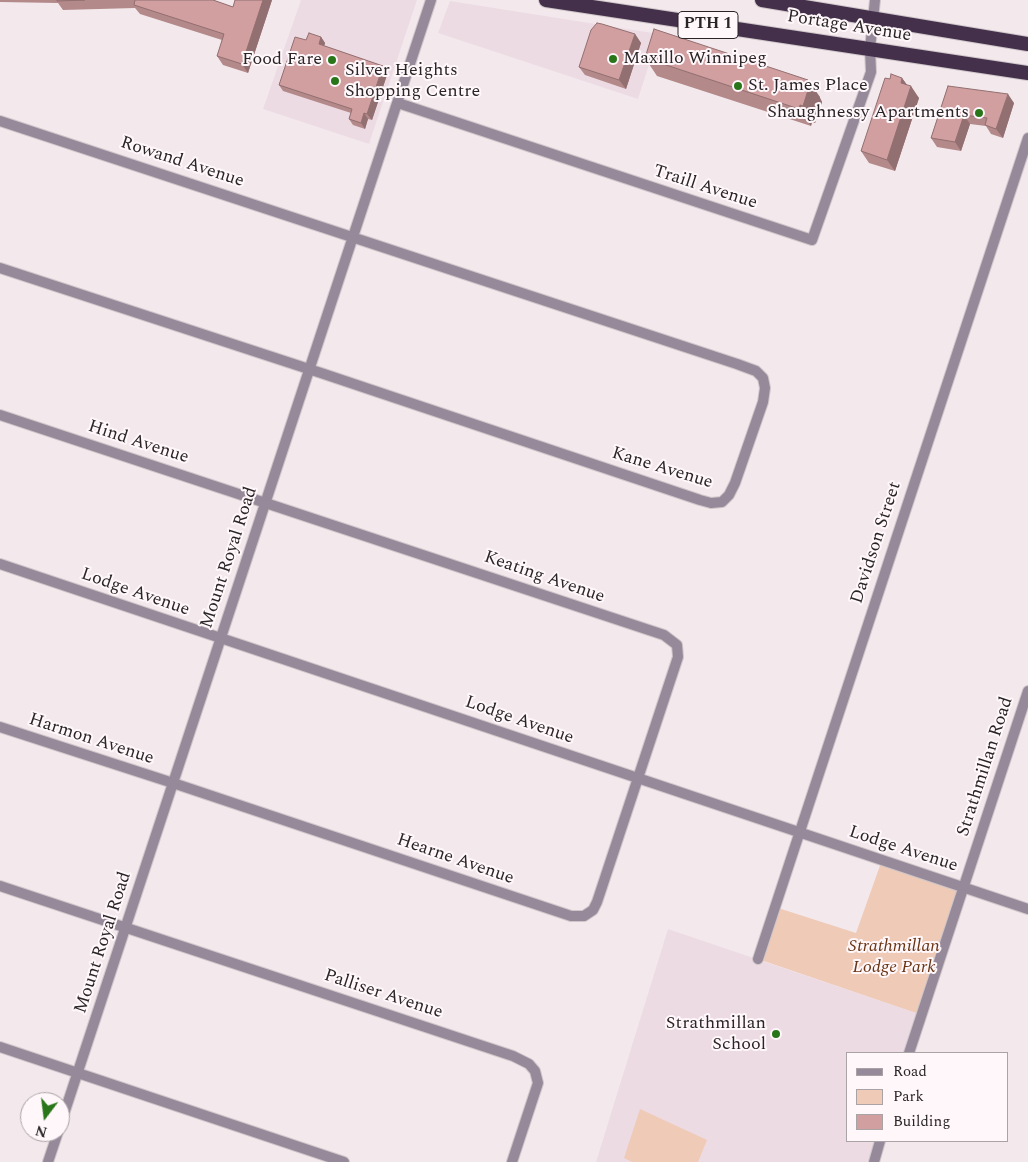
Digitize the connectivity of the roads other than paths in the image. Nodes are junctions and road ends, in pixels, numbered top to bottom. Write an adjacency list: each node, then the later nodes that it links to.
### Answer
1 (432, 0): 9 (street, Mount Royal Road)
2 (546, 0): 7 (highway, Portage Avenue / PTH 1)
3 (762, 0): 5 (highway, Portage Avenue)
4 (875, 0): 5 (street)
5 (873, 18): 6 (highway, Portage Avenue); 7 (street)
6 (1028, 44)
7 (870, 49): 8 (highway, Portage Avenue / PTH 1); 9 (street, Traill Avenue)
8 (1028, 73)
9 (398, 103): 12 (street, Mount Royal Road)
10 (0, 121): 12 (street, Rowand Avenue)
11 (1028, 138): 23 (street, Davidson Street)
12 (353, 236): 14 (street, Mount Royal Road); 14 (street, Kane Avenue)
13 (0, 268): 14 (street)
14 (309, 369): 16 (street, Mount Royal Road)
15 (0, 415): 16 (street, Hind Avenue)
16 (265, 502): 18 (street, Mount Royal Road); 21 (street, Keating Avenue)
17 (0, 564): 18 (street, Lodge Avenue)
18 (220, 638): 21 (street, Lodge Avenue); 22 (street, Mount Royal Road)
19 (1028, 691): 25 (street, Strathmillan Road)
20 (0, 727): 22 (street, Harmon Avenue)
21 (639, 778): 22 (street, Hearne Avenue); 23 (street, Lodge Avenue)
22 (173, 783): 27 (street, Mount Royal Road)
23 (799, 832): 25 (street, Lodge Avenue); 28 (street, Davidson Street)
24 (0, 886): 27 (street, Palliser Avenue)
25 (964, 887): 26 (street, Lodge Avenue); 30 (street, Strathmillan Road)
26 (1028, 908)
27 (126, 927): 31 (street, Mount Royal Road); 37 (street, Palliser Avenue)
28 (758, 959)
29 (0, 1047): 31 (street)
30 (909, 1052)
31 (78, 1072): 32 (street, Mount Royal Road); 36 (street)
32 (70, 1096)
33 (55, 1142): 35 (street)
34 (880, 1142): 38 (street)
35 (48, 1162)
36 (344, 1162)
37 (512, 1162)
38 (874, 1162)

